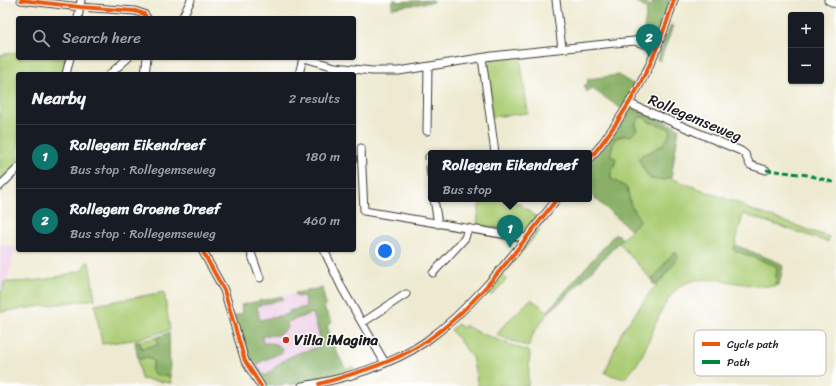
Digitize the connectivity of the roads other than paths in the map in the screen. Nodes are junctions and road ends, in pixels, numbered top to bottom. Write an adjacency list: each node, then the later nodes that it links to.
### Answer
1 (21, 0): 6 (street)
2 (191, 0): 10 (street)
3 (556, 0): 13 (street)
4 (674, 0): 11 (street, Rollegemseweg)
5 (828, 0): 7 (street)
6 (80, 4): 8 (street); 9 (street)
7 (836, 4)
8 (78, 16)
9 (146, 16)
10 (183, 16)
11 (661, 38): 12 (street); 14 (street, Rollegemseweg)
12 (634, 41): 13 (street); 14 (street)
13 (562, 48): 15 (street)
14 (658, 48): 26 (street, Rollegemseweg)
15 (482, 58): 21 (street); 29 (street)
16 (70, 60): 22 (street)
17 (126, 60): 23 (street)
18 (147, 60): 24 (street)
19 (302, 60): 25 (street)
20 (310, 60): 21 (street)
21 (428, 67): 27 (street)
22 (66, 72)
23 (112, 72)
24 (145, 72)
25 (300, 72)
26 (630, 104): 30 (street, Rollegemseweg); 32 (street, Rollegemseweg)
27 (427, 131)
28 (362, 148): 36 (street)
29 (495, 150)
30 (592, 156)
31 (16, 170): 33 (street)
32 (766, 170)
33 (0, 186)
34 (434, 202): 36 (street)
35 (555, 202): 38 (street)
36 (438, 224): 37 (street)
37 (468, 228): 38 (street); 42 (street)
38 (525, 238): 46 (street)
39 (203, 252): 47 (street)
40 (251, 252): 43 (street)
41 (325, 252): 45 (street)
42 (433, 273)
43 (260, 278)
44 (406, 294): 45 (street)
45 (362, 323): 46 (street)
46 (385, 363): 48 (street)
47 (261, 386)
48 (302, 386)

